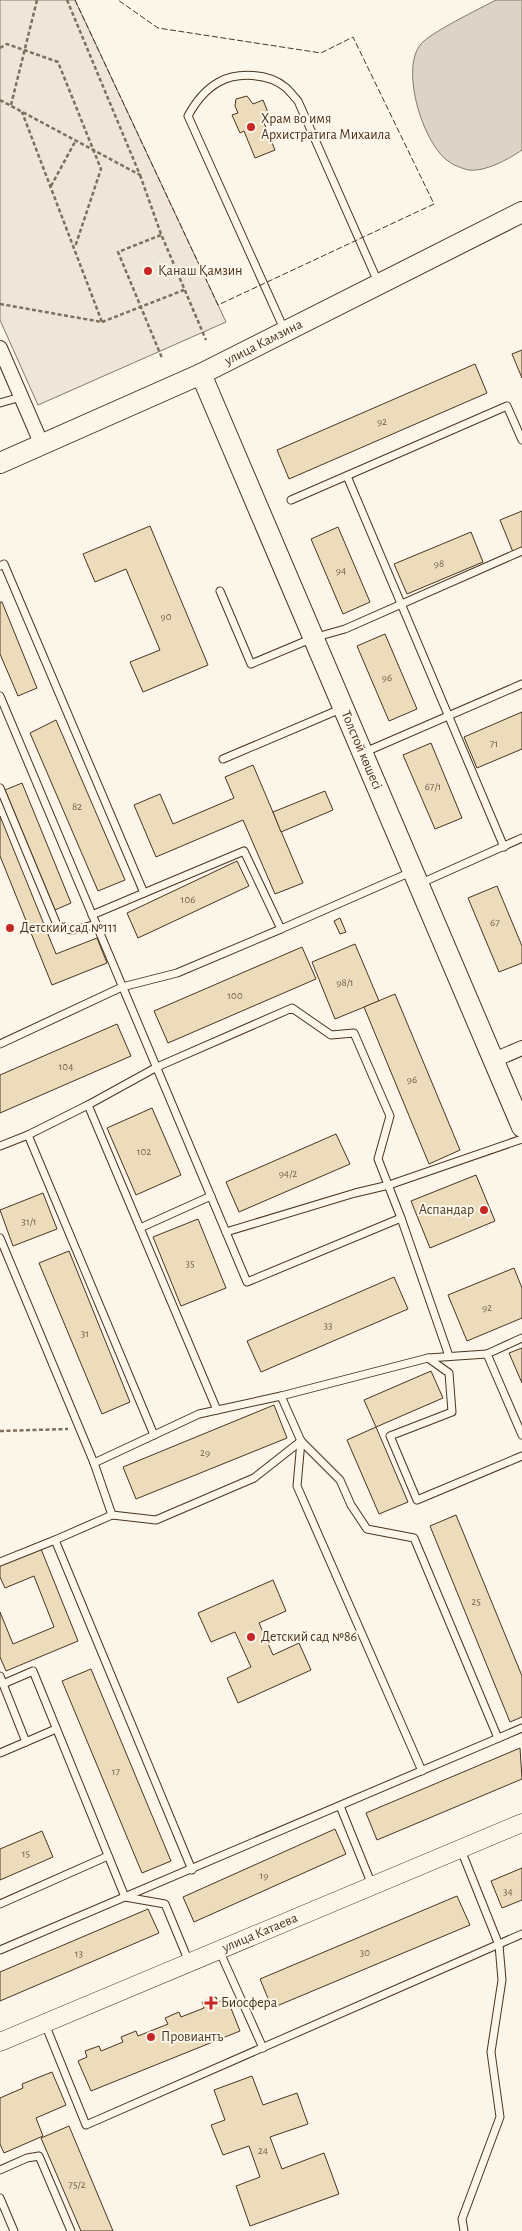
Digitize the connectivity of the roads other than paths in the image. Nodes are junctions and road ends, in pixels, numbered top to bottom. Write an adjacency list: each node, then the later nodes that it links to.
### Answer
1 (522, 212): 2 (main road, улица Камзина)
2 (380, 284): 3 (main road, улица Камзина); 3 (lane)
3 (286, 332): 5 (main road, улица Камзина)
4 (0, 348): 6 (street)
5 (201, 374): 9 (main road, улица Камзина); 17 (main road, Толстой көшесі)
6 (21, 397): 7 (lane); 9 (street)
7 (0, 403)
8 (522, 440): 11 (lane)
9 (42, 446): 10 (main road, улица Камзина)
10 (0, 463)
11 (346, 476): 12 (lane); 16 (lane)
12 (291, 500)
13 (522, 551): 16 (lane)
14 (0, 566): 28 (lane)
15 (220, 591): 17 (lane)
16 (401, 604): 17 (lane); 21 (lane)
17 (313, 638): 20 (main road, Толстой көшесі)
18 (522, 684): 21 (lane)
19 (0, 696): 29 (lane)
20 (343, 708): 22 (main road, Толстой көшесі); 23 (lane)
21 (449, 716): 22 (lane); 26 (lane)
22 (363, 754): 27 (main road, Толстой көшесі)
23 (223, 758)
24 (0, 788): 30 (lane)
25 (522, 838): 26 (lane)
26 (504, 847): 27 (lane)
27 (416, 878): 31 (lane); 35 (main road, Толстой көшесі)
28 (144, 893): 29 (lane); 31 (lane)
29 (92, 915): 30 (lane)
30 (96, 924): 32 (lane)
31 (281, 929): 32 (lane)
32 (122, 988): 33 (lane); 36 (lane)
33 (0, 1044)
34 (522, 1048): 35 (street)
35 (494, 1060): 38 (main road, Толстой көшесі)
36 (157, 1068): 37 (lane); 42 (lane); 43 (lane)
37 (88, 1105): 39 (lane); 45 (lane)
38 (522, 1127)
39 (28, 1135): 41 (lane); 54 (lane)
40 (522, 1139): 42 (lane)
41 (0, 1146)
42 (389, 1185): 44 (lane); 46 (lane)
43 (211, 1196): 45 (lane); 46 (lane)
44 (401, 1218): 46 (lane); 50 (lane)
45 (140, 1228): 53 (lane)
46 (226, 1232)
47 (0, 1238): 58 (lane)
48 (522, 1338): 49 (lane)
49 (487, 1354): 50 (lane); 55 (lane)
50 (449, 1356): 51 (lane)
51 (428, 1358): 52 (lane); 57 (lane)
52 (282, 1396): 53 (lane); 56 (lane)
53 (216, 1410): 54 (lane)
54 (154, 1435): 58 (lane)
55 (522, 1435)
56 (301, 1441): 59 (lane); 66 (lane); 69 (lane)
57 (522, 1456)
58 (94, 1463): 59 (lane)
59 (112, 1515): 60 (lane)
60 (55, 1540): 61 (lane); 74 (lane)
61 (0, 1562)
62 (0, 1676): 63 (lane)
63 (3, 1684): 65 (lane); 67 (lane)
64 (522, 1728): 66 (lane)
65 (56, 1729): 67 (lane); 73 (lane)
66 (498, 1738): 69 (lane)
67 (26, 1742): 68 (lane)
68 (0, 1753)
69 (422, 1771): 70 (lane)
70 (340, 1806): 74 (lane); 75 (lane)
71 (522, 1823): 72 (street, улица Катаева)
72 (460, 1848): 75 (street, улица Катаева); 79 (lane)
73 (108, 1856): 76 (lane); 77 (lane)
74 (192, 1870): 76 (lane)
75 (372, 1885): 81 (street, улица Катаева)
76 (125, 1897): 80 (lane); 82 (lane)
77 (0, 1904)
78 (522, 1934): 79 (lane)
79 (499, 1945): 85 (lane); 90 (lane)
80 (0, 1950)
81 (219, 1950): 82 (street, улица Катаева); 85 (lane)
82 (189, 1962): 83 (street, улица Катаева)
83 (44, 2023): 84 (street, улица Катаева); 85 (lane)
84 (0, 2042)
85 (263, 2048)
86 (0, 2170): 89 (lane)
87 (0, 2198): 88 (lane)
88 (14, 2231)
89 (71, 2231)
90 (464, 2231)

